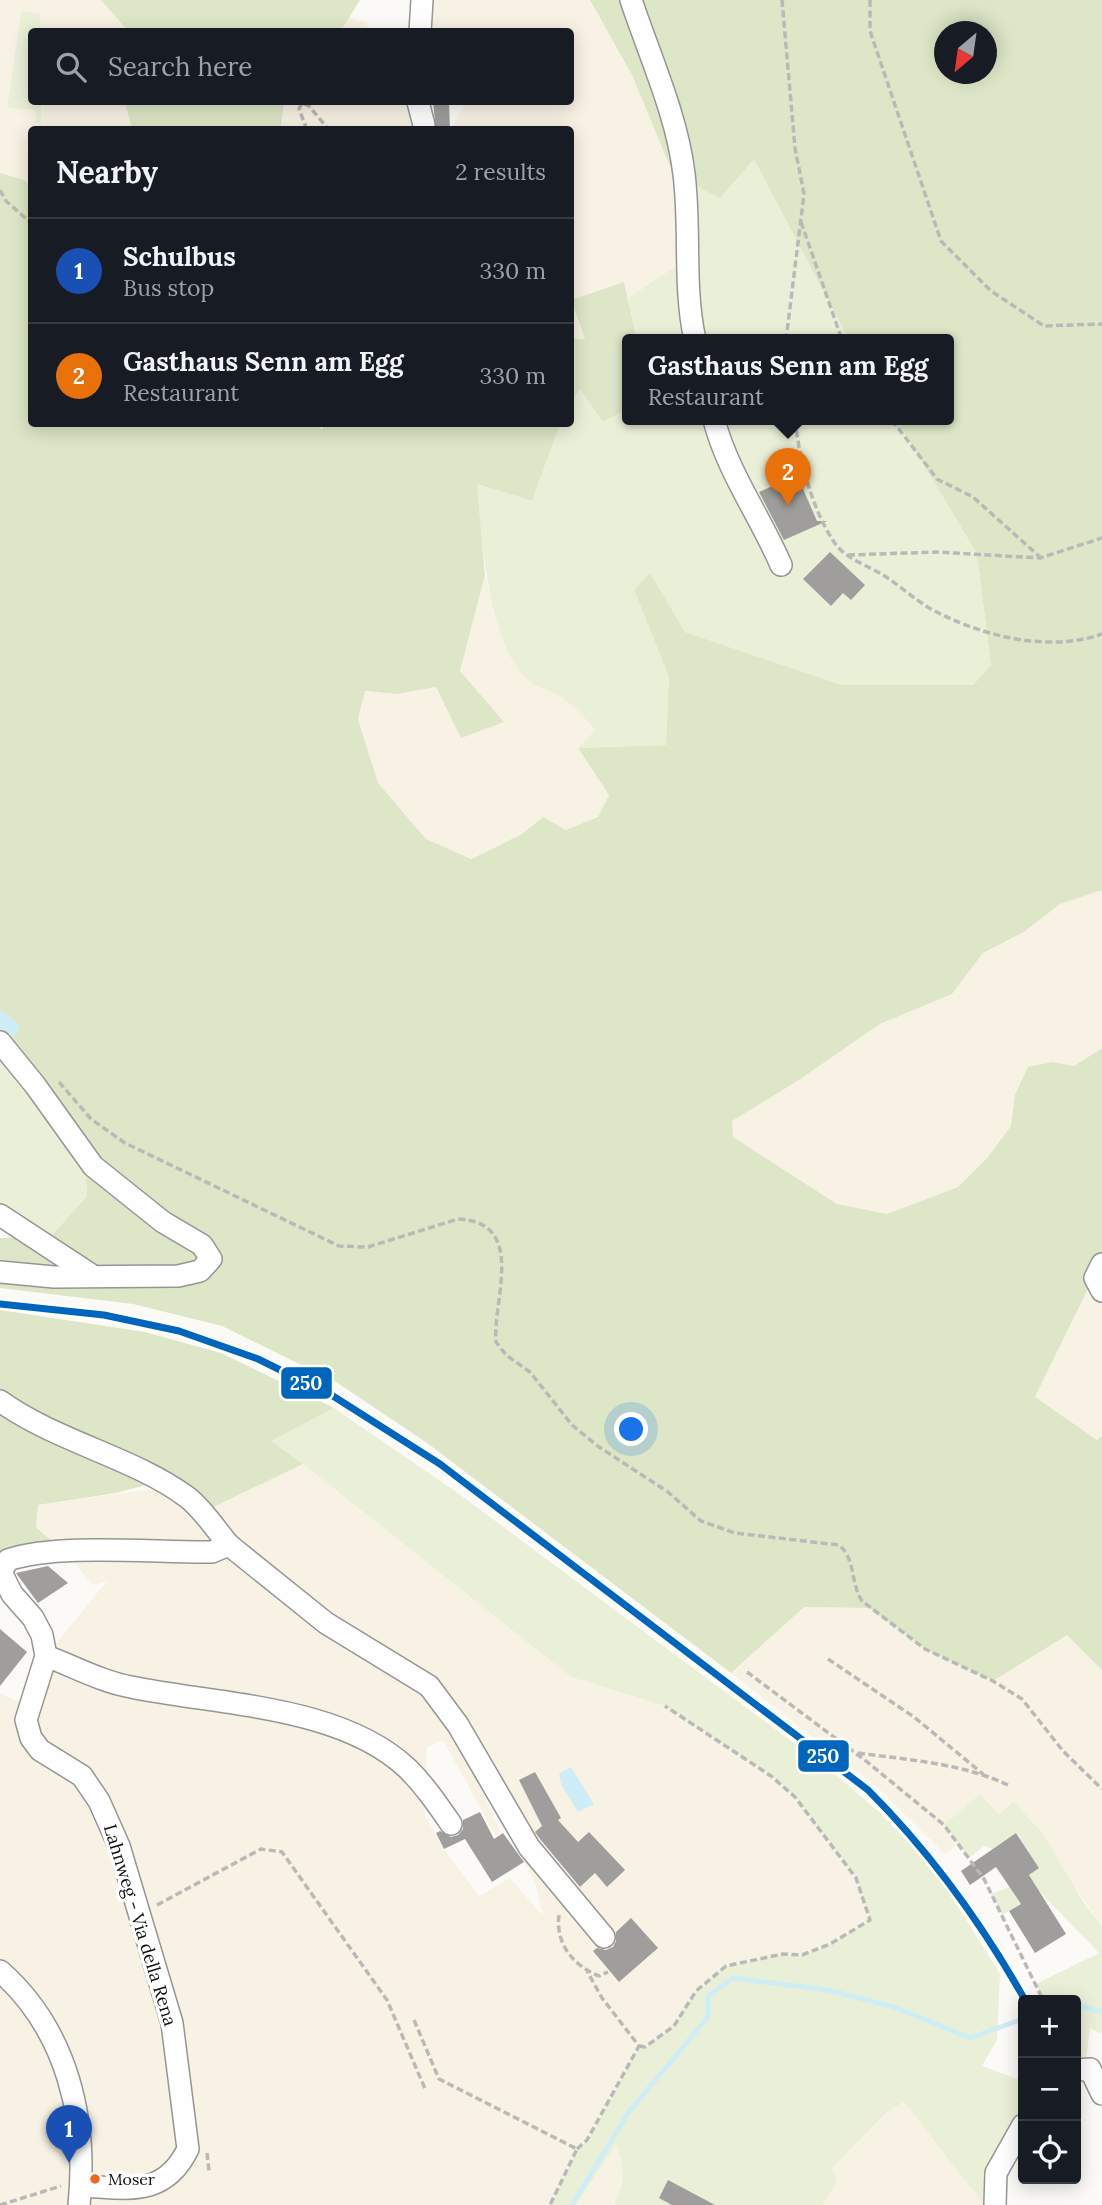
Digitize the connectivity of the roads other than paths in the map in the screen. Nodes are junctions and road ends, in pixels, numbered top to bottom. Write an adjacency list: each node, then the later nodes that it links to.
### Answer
1 (422, 0): 3 (street)
2 (631, 0): 6 (street)
3 (420, 28)
4 (419, 105): 5 (street)
5 (424, 125)
6 (694, 334)
7 (715, 425): 8 (street)
8 (781, 565)
9 (0, 1042): 13 (street)
10 (0, 1215): 13 (street)
11 (1102, 1264): 14 (street)
12 (0, 1272): 13 (street)
13 (90, 1274)
14 (1102, 1291)
15 (0, 1401): 16 (street)
16 (229, 1545): 17 (street); 19 (street)
17 (46, 1656): 18 (street); 24 (street, Lahnweg - Via della Rena)
18 (450, 1824)
19 (604, 1937)
20 (0, 1971): 24 (street)
21 (1081, 2070): 22 (street)
22 (1102, 2094)
23 (1018, 2134): 25 (street)
24 (80, 2195)
25 (995, 2205)

